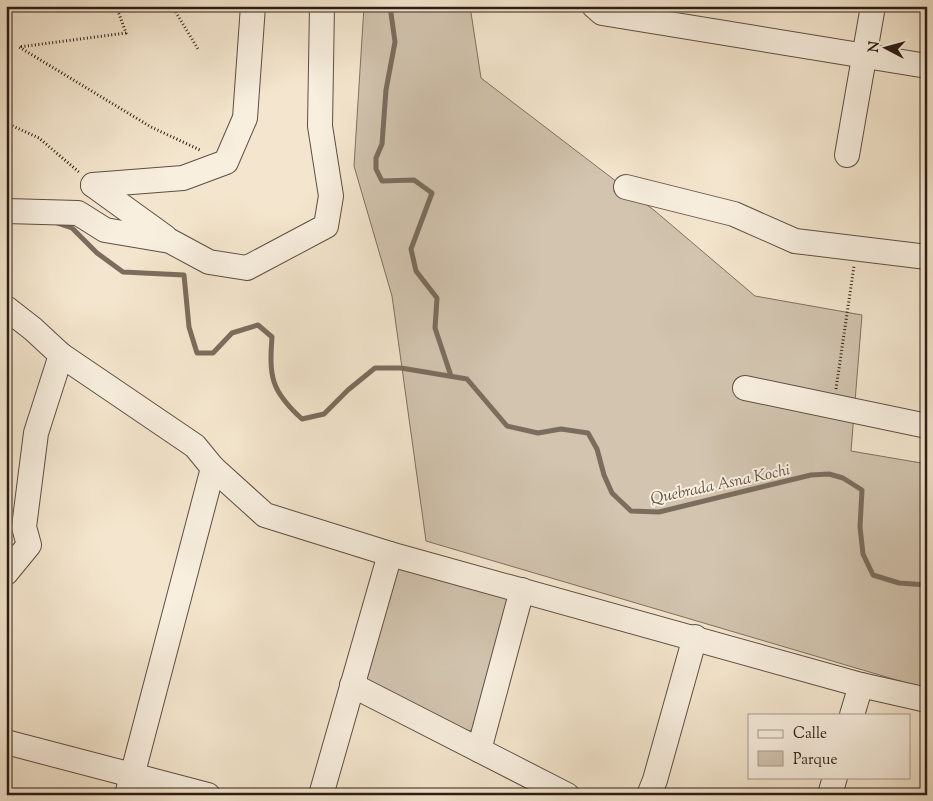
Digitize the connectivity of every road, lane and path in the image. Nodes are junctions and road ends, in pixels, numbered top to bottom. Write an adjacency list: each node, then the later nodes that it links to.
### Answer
1 (136, 6): 12 (path)
2 (172, 6): 7 (path)
3 (252, 6): 12 (street)
4 (322, 6): 16 (street)
5 (594, 6): 8 (street)
6 (873, 6): 8 (street)
7 (198, 49)
8 (864, 56): 9 (street); 11 (street)
9 (927, 66)
10 (6, 123): 13 (path)
11 (847, 155)
12 (226, 162): 13 (street)
13 (93, 185): 16 (street)
14 (626, 187): 17 (street)
15 (6, 211): 16 (street)
16 (170, 241)
17 (856, 248): 18 (street); 22 (path)
18 (927, 257)
19 (7, 310): 20 (street)
20 (61, 355): 24 (street); 26 (street)
21 (745, 388): 22 (street)
22 (834, 406): 23 (street)
23 (927, 426)
24 (213, 468): 25 (street); 36 (street)
25 (390, 554): 27 (street); 29 (street)
26 (6, 573)
27 (522, 590): 28 (street); 34 (street)
28 (695, 637): 30 (street); 40 (street)
29 (352, 685): 34 (street); 38 (street)
30 (860, 685): 31 (street); 32 (street)
31 (927, 700)
32 (852, 714)
33 (6, 742): 36 (street)
34 (480, 750): 39 (street)
35 (835, 778): 41 (street)
36 (130, 784): 37 (street)
37 (208, 795)
38 (321, 795)
39 (568, 795)
40 (649, 795)
41 (830, 795)

